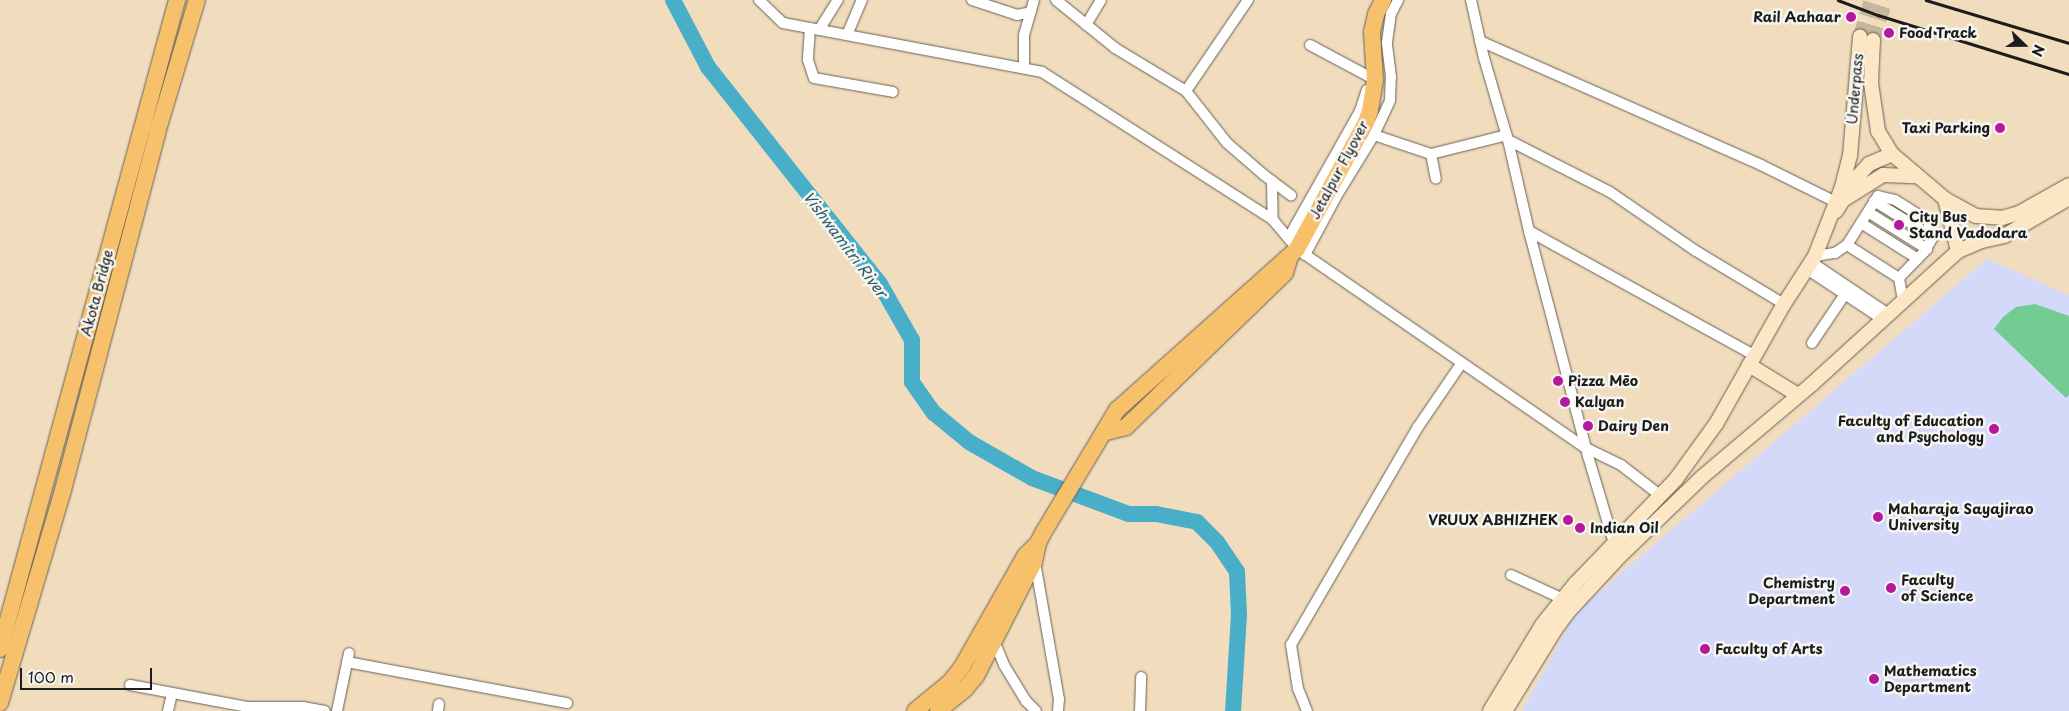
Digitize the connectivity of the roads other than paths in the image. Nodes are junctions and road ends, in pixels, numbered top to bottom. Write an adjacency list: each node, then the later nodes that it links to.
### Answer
1 (177, 0): 62 (main road, Akota Bridge)
2 (196, 0): 62 (main road)
3 (759, 0): 17 (street)
4 (838, 0): 17 (street)
5 (862, 0): 18 (street)
6 (972, 0): 15 (street)
7 (1034, 0): 15 (street)
8 (1056, 0): 16 (street)
9 (1101, 0): 16 (street)
10 (1248, 0): 23 (street)
11 (1374, 0): 22 (street)
12 (1383, 0): 43 (main road, Jetalpur Flyover)
13 (1398, 0): 25 (street)
14 (1471, 0): 19 (street)
15 (1031, 12): 21 (street)
16 (1086, 25): 23 (street)
17 (814, 29): 18 (street); 24 (street)
18 (847, 35): 21 (street)
19 (1480, 41): 26 (street); 36 (street)
20 (1310, 45): 22 (street)
21 (1024, 68): 38 (street)
22 (1368, 76): 43 (street)
23 (1186, 91): 31 (street)
24 (893, 92)
25 (1374, 135): 27 (street); 43 (street)
26 (1508, 138): 27 (street); 40 (street); 50 (street)
27 (1431, 154): 30 (street)
28 (1892, 154): 29 (main road, Underpass); 36 (main road); 36 (main road, Underpass)
29 (1917, 176): 35 (main road, Underpass); 36 (main road)
30 (1436, 179)
31 (1272, 181): 33 (street); 38 (street)
32 (2069, 185): 35 (main road, Underpass)
33 (1291, 194)
34 (2069, 198): 44 (main road)
35 (1945, 199): 44 (main road)
36 (1839, 201): 46 (main road)
37 (1868, 212): 39 (street); 42 (street); 42 (street)
38 (1273, 220): 43 (street)
39 (1861, 223): 41 (street); 45 (street)
40 (1529, 231): 53 (street); 56 (street)
41 (1847, 246): 46 (street); 47 (street)
42 (1927, 249): 45 (street)
43 (1295, 250): 54 (street); 58 (main road, Jetalpur Flyover)
44 (1958, 251): 49 (main road)
45 (1918, 260): 47 (street)
46 (1811, 262): 48 (street); 50 (main road); 51 (street)
47 (1899, 278): 49 (street)
48 (1845, 294): 51 (street); 52 (street)
49 (1903, 300): 51 (main road)
50 (1784, 304): 53 (main road)
51 (1885, 317): 55 (main road)
52 (1812, 343)
53 (1751, 360): 55 (main road); 57 (main road)
54 (1461, 364): 56 (street); 79 (street)
55 (1798, 395): 81 (main road)
56 (1586, 448): 57 (street); 59 (street)
57 (1661, 496): 59 (main road)
58 (1041, 538): 60 (main road); 74 (main road)
59 (1614, 543): 63 (main road)
60 (1035, 560): 64 (main road); 77 (street)
61 (1511, 574): 63 (street)
62 (25, 588): 65 (main road); 69 (main road)
63 (1562, 599): 80 (main road)
64 (994, 641): 75 (main road); 76 (street)
65 (0, 649)
66 (1141, 677): 78 (street)
67 (130, 685): 68 (street)
68 (172, 693): 71 (street); 72 (street)
69 (0, 703)
70 (567, 703): 73 (street)
71 (168, 711)
72 (325, 711)
73 (337, 711)
74 (915, 711)
75 (938, 711)
76 (1036, 711)
77 (1058, 711)
78 (1140, 711)
79 (1307, 711)
80 (1490, 711)
81 (1505, 711)

